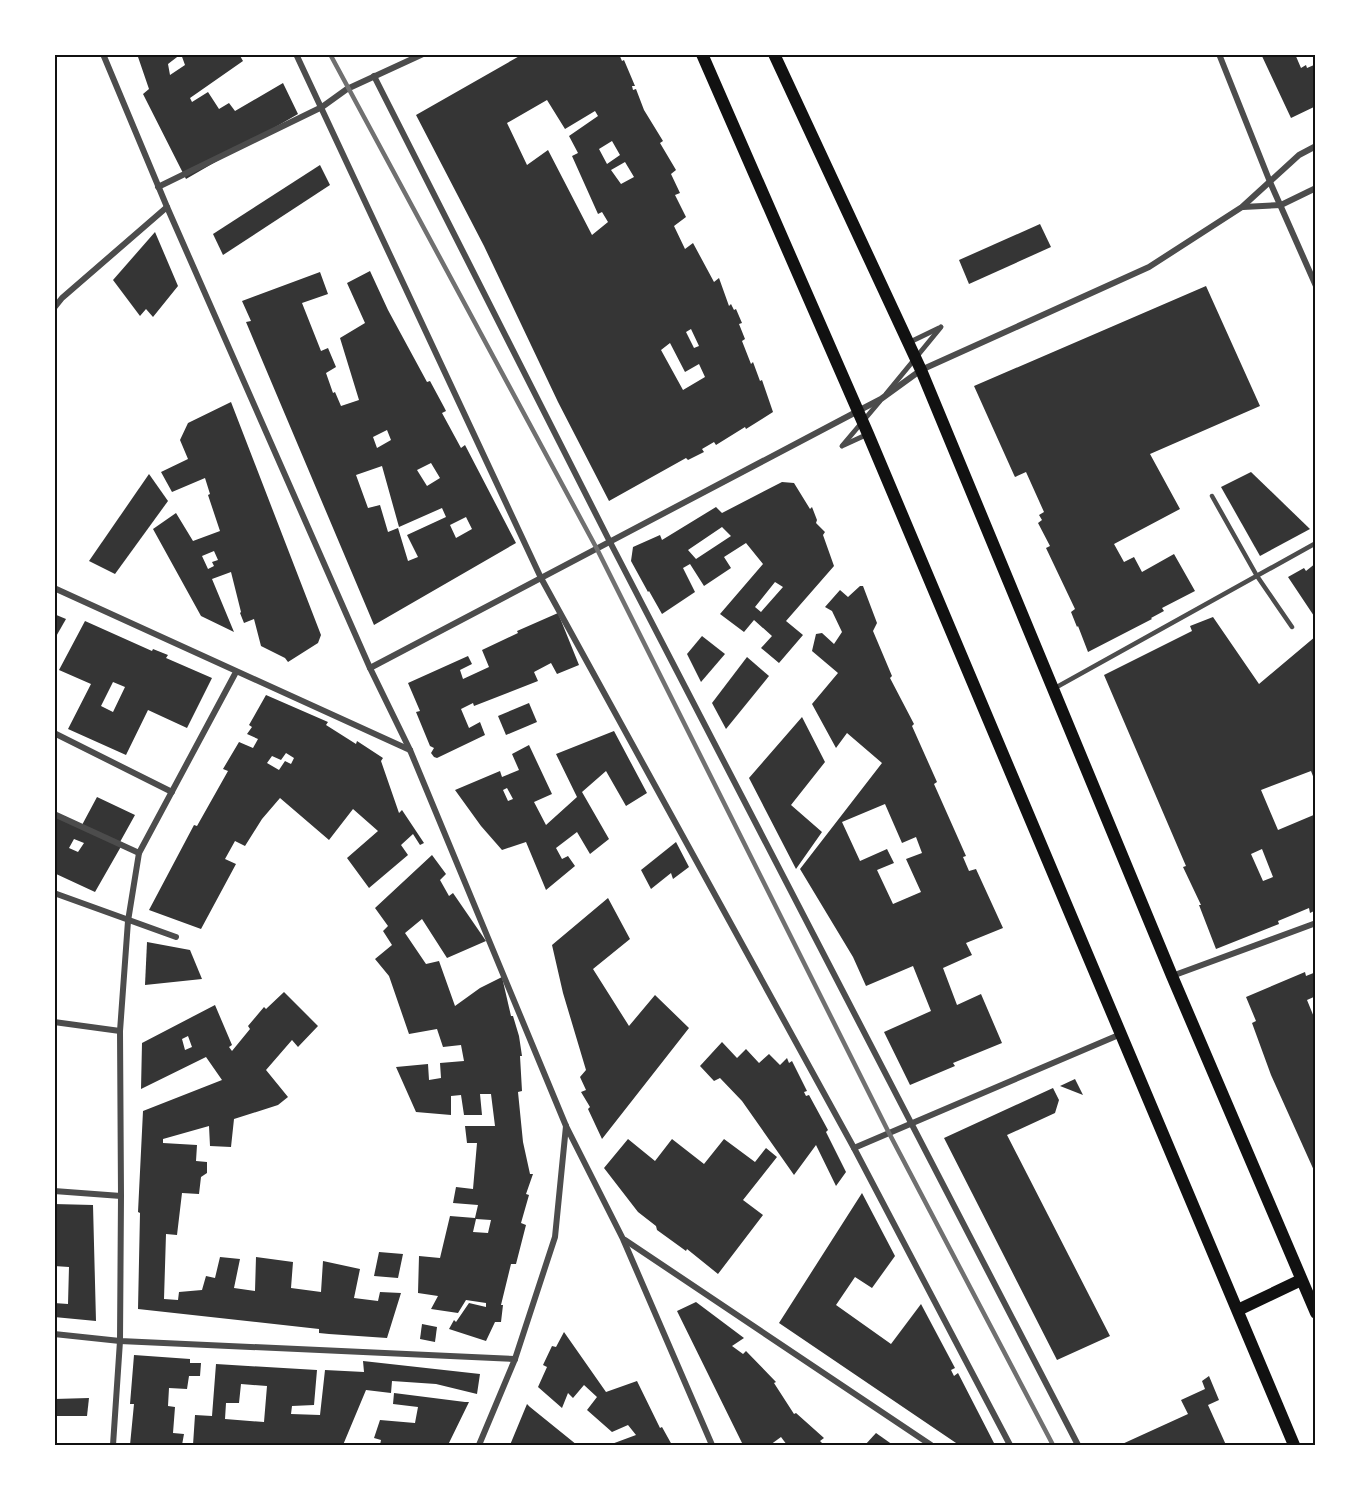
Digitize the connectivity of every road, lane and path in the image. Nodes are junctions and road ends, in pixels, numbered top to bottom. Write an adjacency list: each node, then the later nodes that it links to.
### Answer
1 (103, 54): 11 (street)
2 (296, 54): 8 (street)
3 (423, 54): 7 (street)
4 (702, 54): 20 (main road)
5 (774, 54): 18 (main road)
6 (1219, 54): 10 (street)
7 (374, 76): 8 (street); 23 (street)
8 (322, 107): 11 (street); 26 (street)
9 (1316, 146): 10 (street)
10 (1270, 182): 13 (street); 15 (street)
11 (158, 187): 14 (street)
12 (1316, 188): 13 (street)
13 (1281, 206): 15 (street); 16 (street)
14 (167, 207): 17 (street); 29 (street)
15 (1242, 207): 19 (street)
16 (1316, 286)
17 (54, 308)
18 (908, 343): 19 (main road); 21 (street)
19 (921, 370): 20 (street); 31 (main road)
20 (858, 411): 21 (main road); 23 (street)
21 (868, 434): 44 (main road)
22 (1212, 496): 25 (lane)
23 (610, 543): 26 (street); 45 (street)
24 (1316, 543): 25 (lane)
25 (1257, 576): 28 (lane); 31 (lane)
26 (541, 578): 29 (street); 47 (street)
27 (54, 588): 30 (street)
28 (1292, 627)
29 (370, 668): 33 (street)
30 (236, 672): 33 (street); 34 (street)
31 (1053, 689): 41 (main road)
32 (54, 733): 34 (street)
33 (410, 750): 46 (street)
34 (172, 792): 36 (street)
35 (54, 814): 36 (street)
36 (139, 853): 38 (street)
37 (54, 893): 38 (street)
38 (128, 921): 40 (street); 43 (street)
39 (1316, 923): 41 (street)
40 (176, 937)
41 (1172, 976): 51 (main road)
42 (54, 1022): 43 (street)
43 (120, 1031): 49 (street)
44 (1121, 1034): 45 (street); 52 (main road)
45 (911, 1124): 47 (street); 62 (street)
46 (566, 1126): 50 (street); 56 (street)
47 (854, 1148): 61 (street)
48 (54, 1191): 49 (street)
49 (122, 1196): 55 (street)
50 (623, 1239): 59 (street); 60 (street)
51 (1301, 1280): 52 (main road); 53 (main road)
52 (1238, 1310): 63 (main road)
53 (1316, 1313)
54 (54, 1334): 55 (street)
55 (120, 1341): 56 (street); 57 (street)
56 (515, 1359): 58 (street)
57 (113, 1445)
58 (479, 1445)
59 (712, 1445)
60 (931, 1445)
61 (1010, 1445)
62 (1078, 1445)
63 (1294, 1445)

